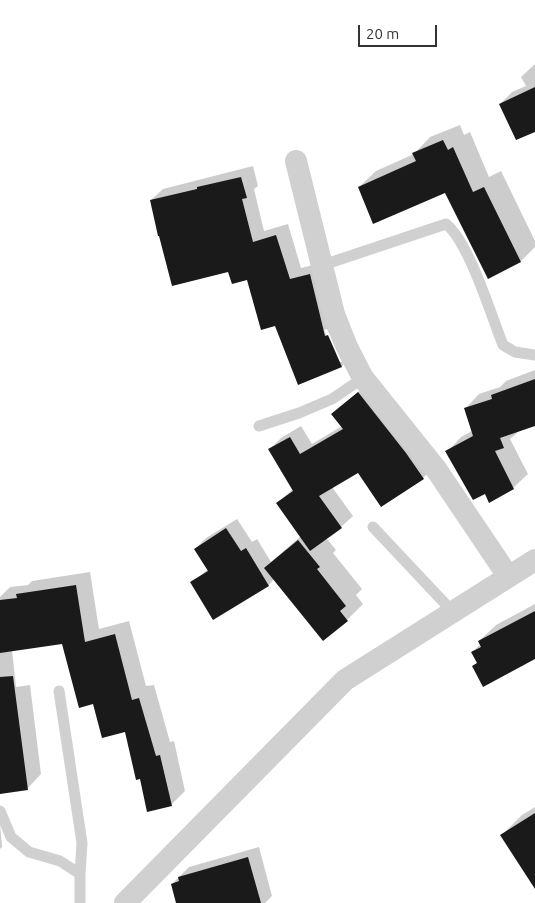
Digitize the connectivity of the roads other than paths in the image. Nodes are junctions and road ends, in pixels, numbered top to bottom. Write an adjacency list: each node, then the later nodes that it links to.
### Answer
1 (296, 161): 2 (street)
2 (323, 264): 3 (lane); 4 (street)
3 (535, 355)
4 (363, 378): 5 (lane); 8 (street)
5 (259, 426)
6 (373, 527): 9 (lane)
7 (535, 560): 8 (street)
8 (508, 576): 9 (street)
9 (452, 611): 14 (street)
10 (59, 691): 12 (lane)
11 (0, 812): 12 (lane)
12 (80, 874): 13 (lane)
13 (80, 903)
14 (125, 903)

